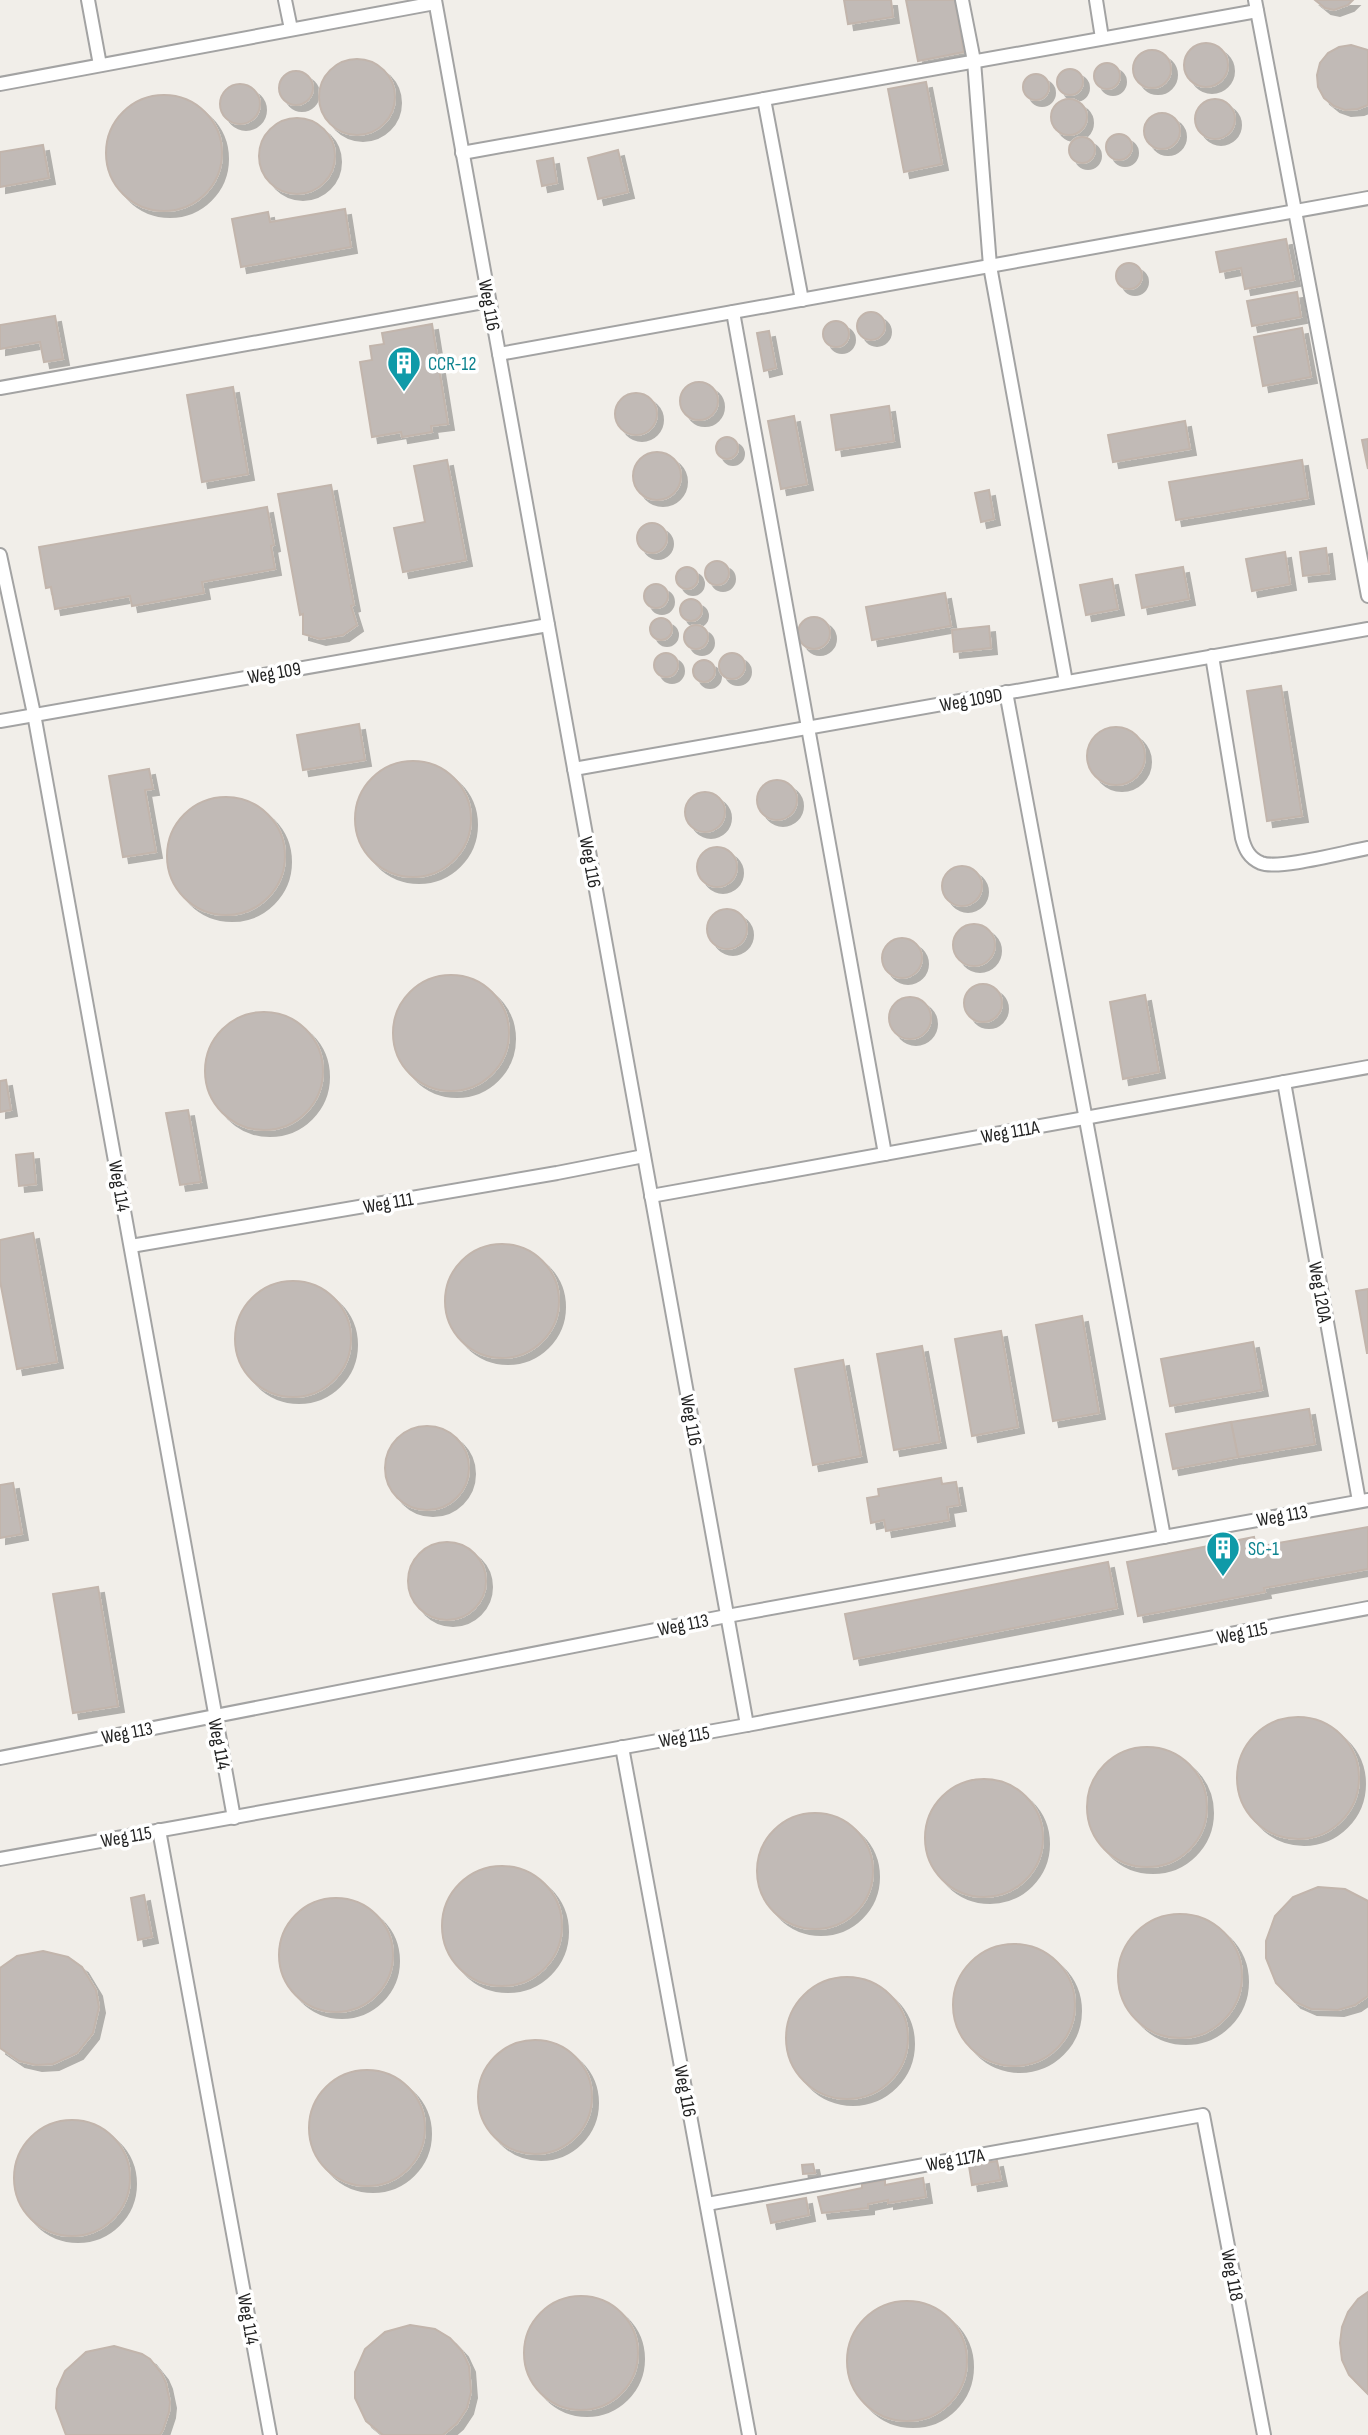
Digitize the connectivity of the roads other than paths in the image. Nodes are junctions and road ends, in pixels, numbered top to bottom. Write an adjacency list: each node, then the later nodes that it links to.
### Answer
1 (88, 0): 10 (lane)
2 (285, 0): 7 (lane)
3 (962, 0): 9 (lane)
4 (1096, 0): 8 (lane)
5 (435, 1): 7 (lane); 13 (lane, Weg 116)
6 (1256, 5): 8 (lane); 15 (lane)
7 (291, 29): 10 (lane)
8 (1102, 38): 9 (lane)
9 (974, 61): 12 (lane); 16 (lane)
10 (100, 65): 11 (lane)
11 (0, 84)
12 (764, 99): 13 (lane); 17 (lane)
13 (463, 153): 18 (lane, Weg 116)
14 (1368, 198): 15 (lane)
15 (1295, 211): 16 (lane); 23 (lane)
16 (990, 266): 17 (lane); 27 (lane)
17 (802, 300): 19 (lane)
18 (489, 301): 20 (lane, Weg 116); 21 (lane)
19 (733, 312): 20 (lane); 31 (lane)
20 (499, 354): 24 (lane, Weg 116)
21 (0, 388)
22 (0, 555): 29 (lane, Weg 114)
23 (1368, 596)
24 (548, 625): 29 (lane, Weg 109); 32 (lane, Weg 116)
25 (1368, 629): 26 (lane, Weg 109D)
26 (1212, 656): 27 (lane, Weg 109D); 33 (lane)
27 (1066, 682): 28 (lane, Weg 109D)
28 (1006, 692): 31 (lane, Weg 109D); 36 (lane)
29 (34, 714): 30 (lane, Weg 109); 40 (lane, Weg 114)
30 (0, 721)
31 (808, 728): 32 (lane, Weg 109D); 37 (lane)
32 (574, 769): 38 (lane, Weg 116)
33 (1368, 848)
34 (1368, 1066): 35 (lane, Weg 111A)
35 (1284, 1082): 36 (lane, Weg 111A); 41 (lane, Weg 120A)
36 (1086, 1118): 37 (lane, Weg 111A); 42 (lane)
37 (885, 1154): 39 (lane, Weg 111A)
38 (644, 1156): 39 (lane, Weg 116); 40 (lane, Weg 111)
39 (651, 1196): 44 (lane, Weg 116)
40 (131, 1246): 45 (lane, Weg 114)
41 (1363, 1501): 42 (lane, Weg 113)
42 (1164, 1537): 44 (lane, Weg 113)
43 (1368, 1608): 46 (lane, Weg 115)
44 (727, 1616): 45 (lane, Weg 113); 46 (lane, Weg 116)
45 (214, 1714): 48 (lane, Weg 113); 49 (lane, Weg 114)
46 (747, 1725): 47 (lane, Weg 115)
47 (622, 1747): 49 (lane, Weg 115); 53 (lane, Weg 116)
48 (0, 1758)
49 (234, 1818): 50 (lane, Weg 115)
50 (159, 1830): 51 (lane, Weg 115); 54 (lane, Weg 114)
51 (0, 1859)
52 (1203, 2115): 53 (lane, Weg 117A); 56 (lane, Weg 118)
53 (707, 2204): 55 (lane, Weg 116)
54 (270, 2435)
55 (749, 2435)
56 (1264, 2435)

